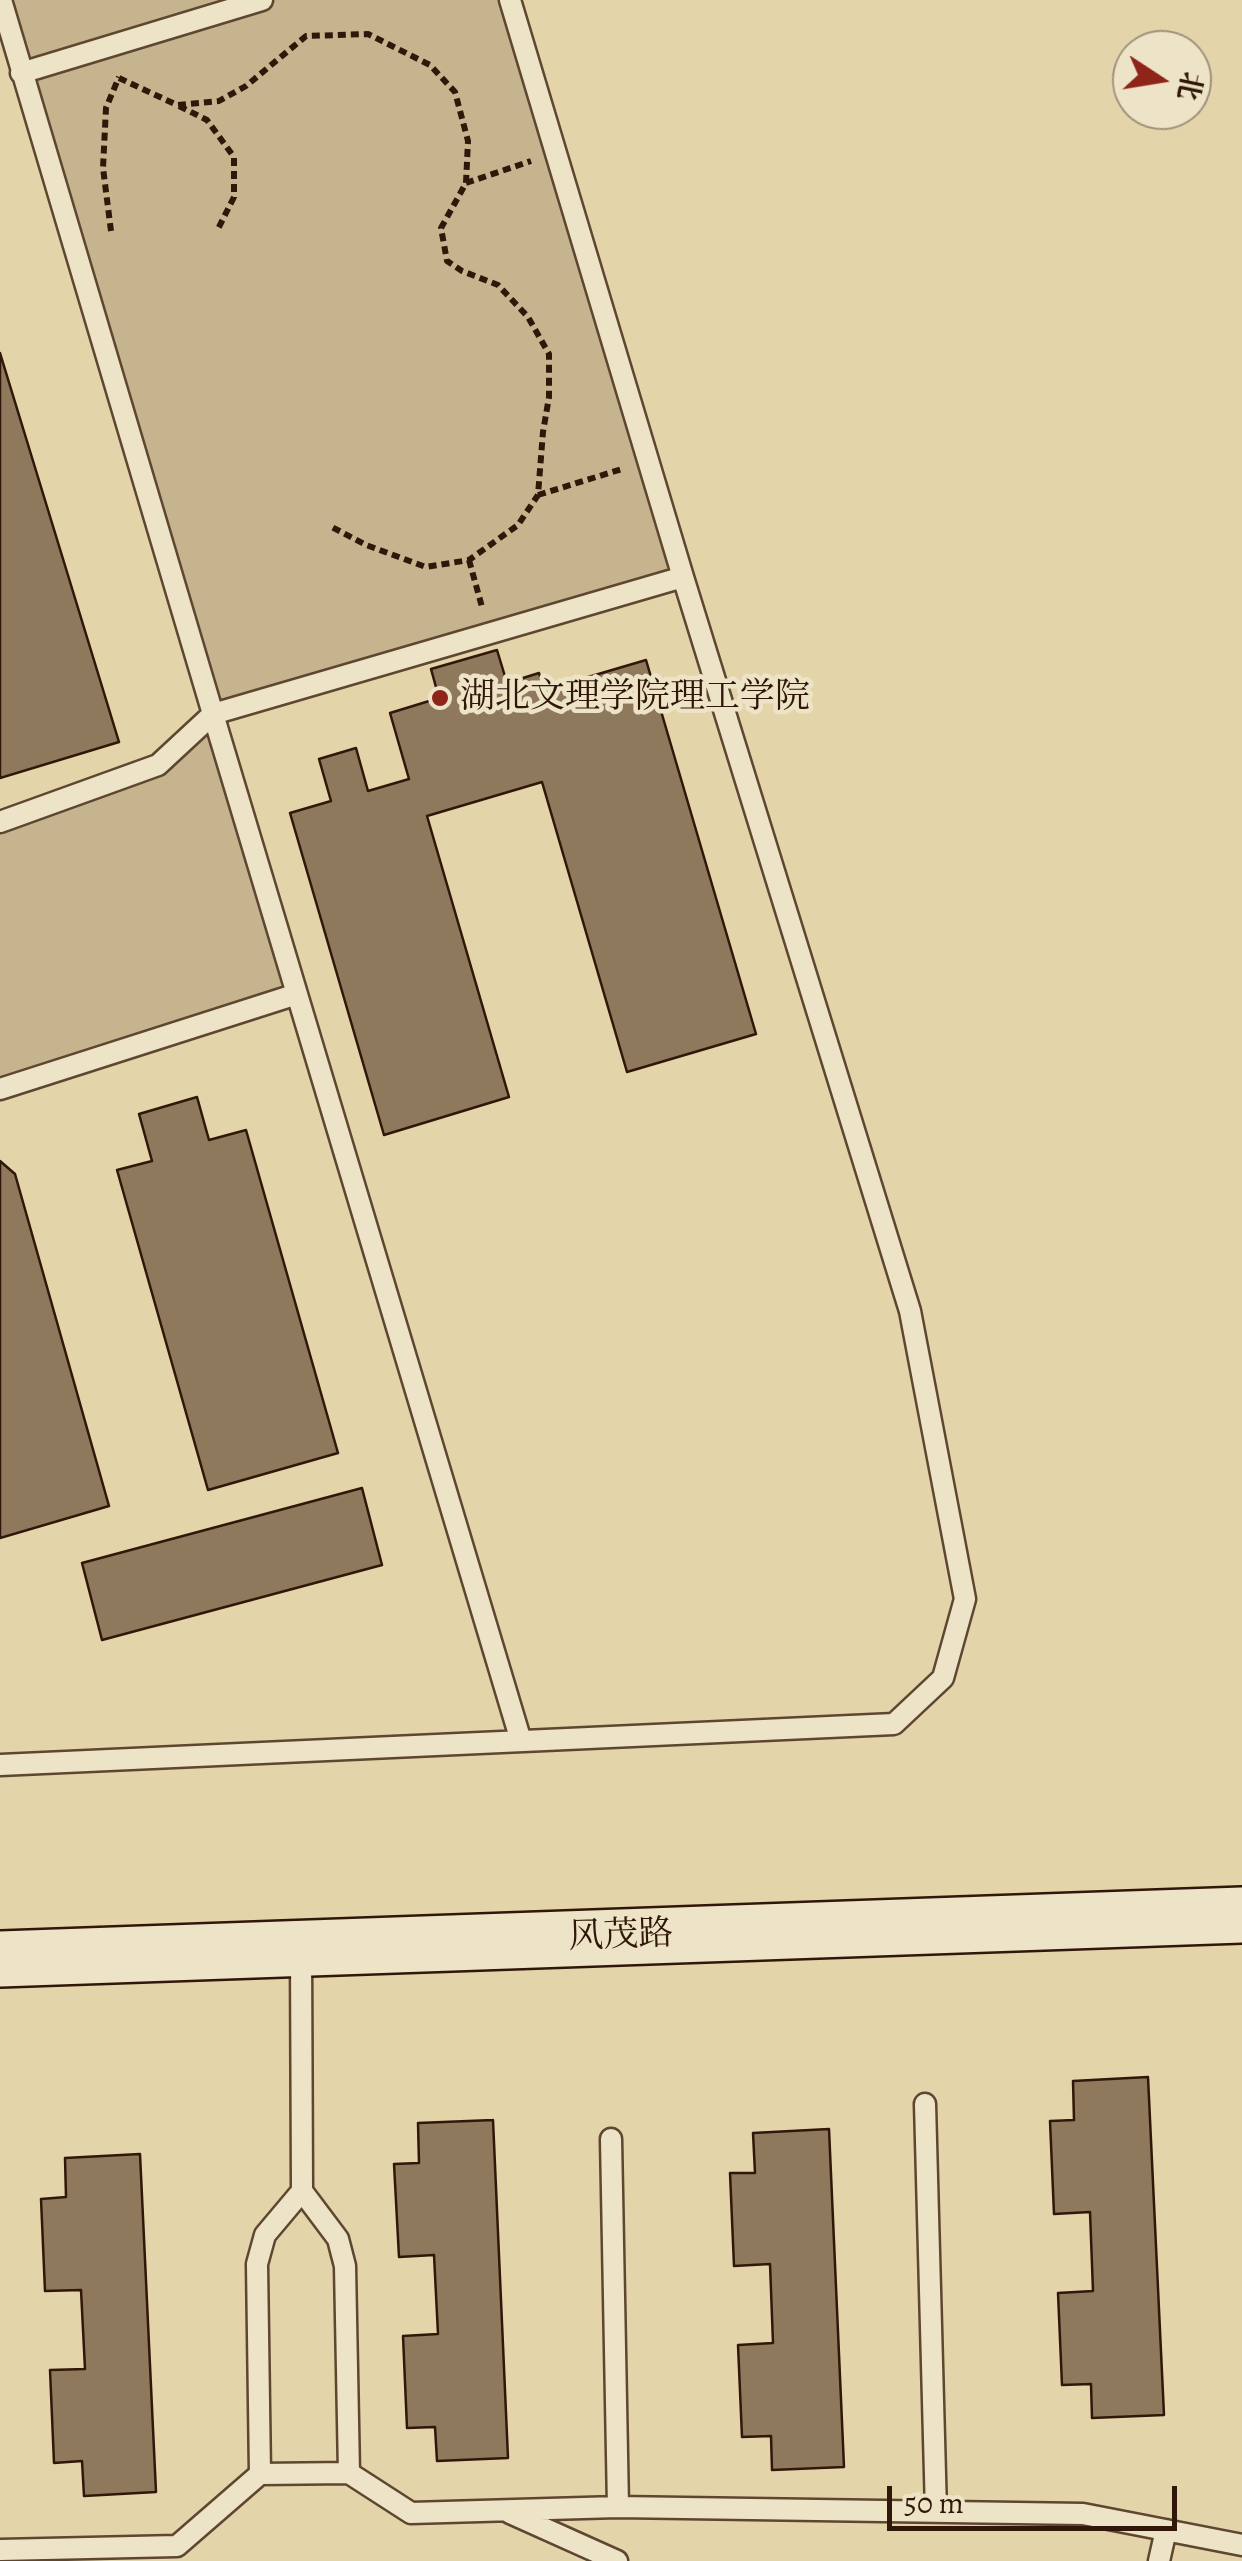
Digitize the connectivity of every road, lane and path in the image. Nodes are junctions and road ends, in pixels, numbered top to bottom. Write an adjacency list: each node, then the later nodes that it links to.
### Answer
1 (1, 0): 5 (lane)
2 (262, 0): 4 (lane)
3 (510, 0): 8 (lane)
4 (135, 38): 5 (lane); 6 (path)
5 (13, 63): 18 (lane)
6 (119, 78): 7 (path); 10 (path)
7 (174, 103): 9 (path); 11 (path)
8 (555, 153): 9 (path); 12 (lane)
9 (466, 183): 13 (path)
10 (111, 231)
11 (218, 231)
12 (648, 460): 13 (path); 16 (lane)
13 (538, 496): 15 (path)
14 (330, 526): 15 (path)
15 (469, 560): 17 (path)
16 (683, 577): 17 (lane); 22 (lane)
17 (490, 634): 18 (lane)
18 (213, 714): 19 (lane); 20 (lane)
19 (0, 822)
20 (297, 994): 21 (lane); 22 (lane)
21 (0, 1089)
22 (521, 1741): 23 (lane)
23 (0, 1765)
24 (1242, 1915): 25 (street, 风茂路)
25 (301, 1948): 26 (street, 风茂路); 29 (lane)
26 (0, 1960)
27 (925, 2104): 34 (lane)
28 (611, 2139): 32 (lane)
29 (302, 2192): 30 (lane); 31 (lane)
30 (349, 2473): 31 (lane); 33 (lane)
31 (260, 2474): 37 (lane)
32 (618, 2507): 33 (lane); 34 (lane)
33 (504, 2510): 38 (lane)
34 (936, 2512): 35 (lane)
35 (1166, 2530): 36 (lane); 39 (lane)
36 (1242, 2545)
37 (0, 2550)
38 (617, 2561)
39 (1159, 2561)

